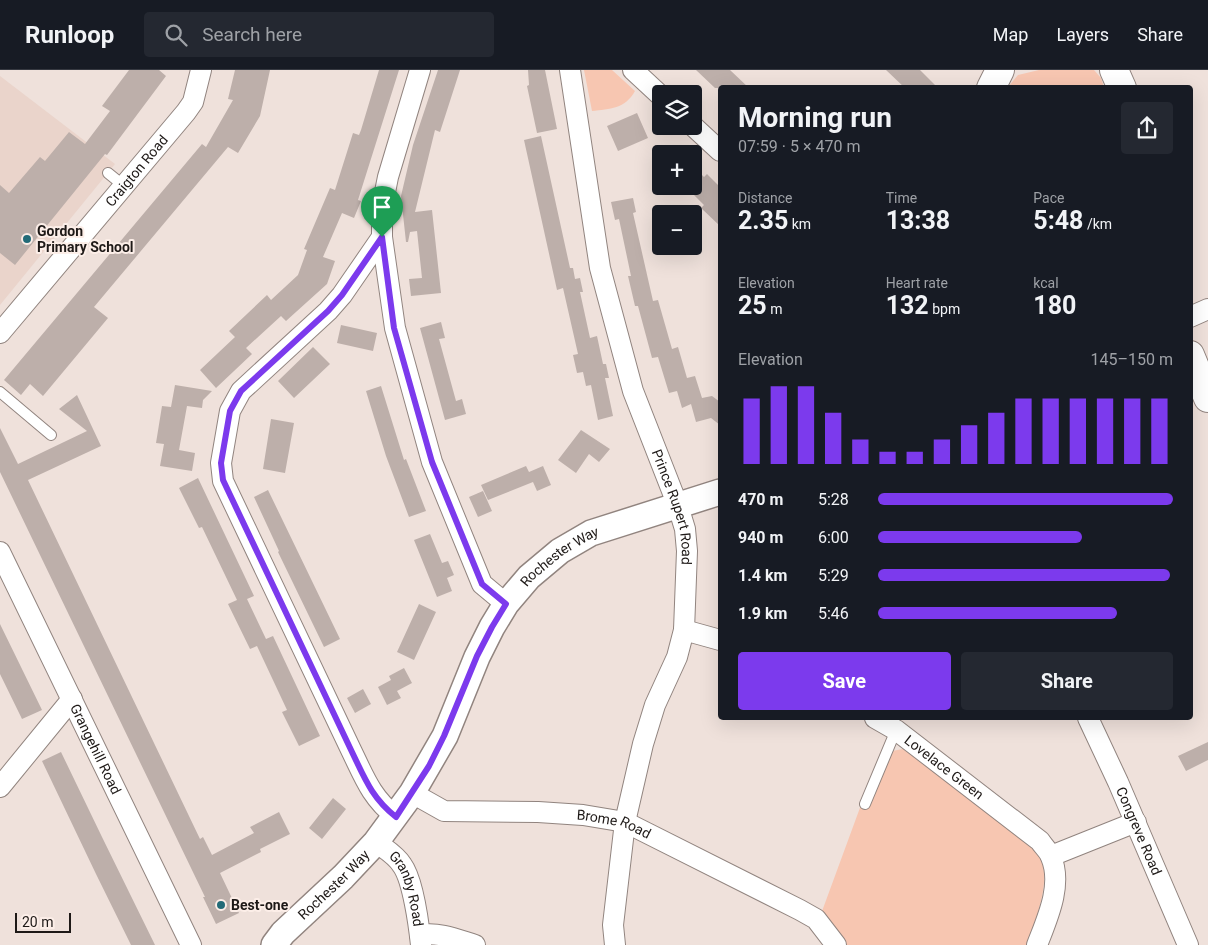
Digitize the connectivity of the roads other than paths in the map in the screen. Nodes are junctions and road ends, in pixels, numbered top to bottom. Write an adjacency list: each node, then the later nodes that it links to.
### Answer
1 (201, 70): 13 (street, Craigton Road)
2 (420, 70): 14 (street)
3 (570, 70): 23 (street, Prince Rupert Road)
4 (633, 70): 9 (street)
5 (1000, 70): 7 (highway)
6 (1114, 70): 8 (highway)
7 (992, 85)
8 (1121, 85)
9 (652, 88)
10 (702, 134): 11 (street)
11 (718, 149)
12 (108, 173): 13 (lane)
13 (124, 186): 17 (street, Craigton Road)
14 (382, 237): 25 (street); 35 (street)
15 (1208, 309): 16 (street)
16 (1193, 315)
17 (0, 333)
18 (1193, 361): 20 (highway)
19 (0, 392): 21 (lane)
20 (1208, 398)
21 (52, 435)
22 (718, 493): 23 (street, Rochester Way)
23 (678, 506): 25 (street, Rochester Way); 26 (street, Prince Rupert Road)
24 (0, 552): 28 (street, Grangehill Road)
25 (506, 604): 33 (street, Rochester Way)
26 (684, 630): 27 (street); 36 (street, Prince Rupert Road)
27 (718, 639)
28 (72, 699): 32 (street); 42 (street, Grangehill Road)
29 (878, 720): 31 (street)
30 (1089, 720): 37 (street, Congreve Road)
31 (896, 730): 34 (lane, Lovelace Green); 39 (street, Lovelace Green)
32 (0, 787)
33 (412, 794): 35 (street, Rochester Way); 36 (street, Brome Road)
34 (865, 804)
35 (396, 817): 38 (street, Rochester Way)
36 (625, 822): 45 (street, Prince Rupert Road); 46 (street, Brome Road)
37 (1136, 822): 39 (street); 48 (street, Congreve Road)
38 (376, 842): 40 (street, Rochester Way); 41 (street, Granby Road)
39 (1051, 856): 47 (street)
40 (279, 939): 43 (street, Rochester Way)
41 (421, 940): 44 (street)
42 (191, 945)
43 (254, 945)
44 (475, 945)
45 (615, 945)
46 (836, 945)
47 (1037, 945)
48 (1188, 945)

